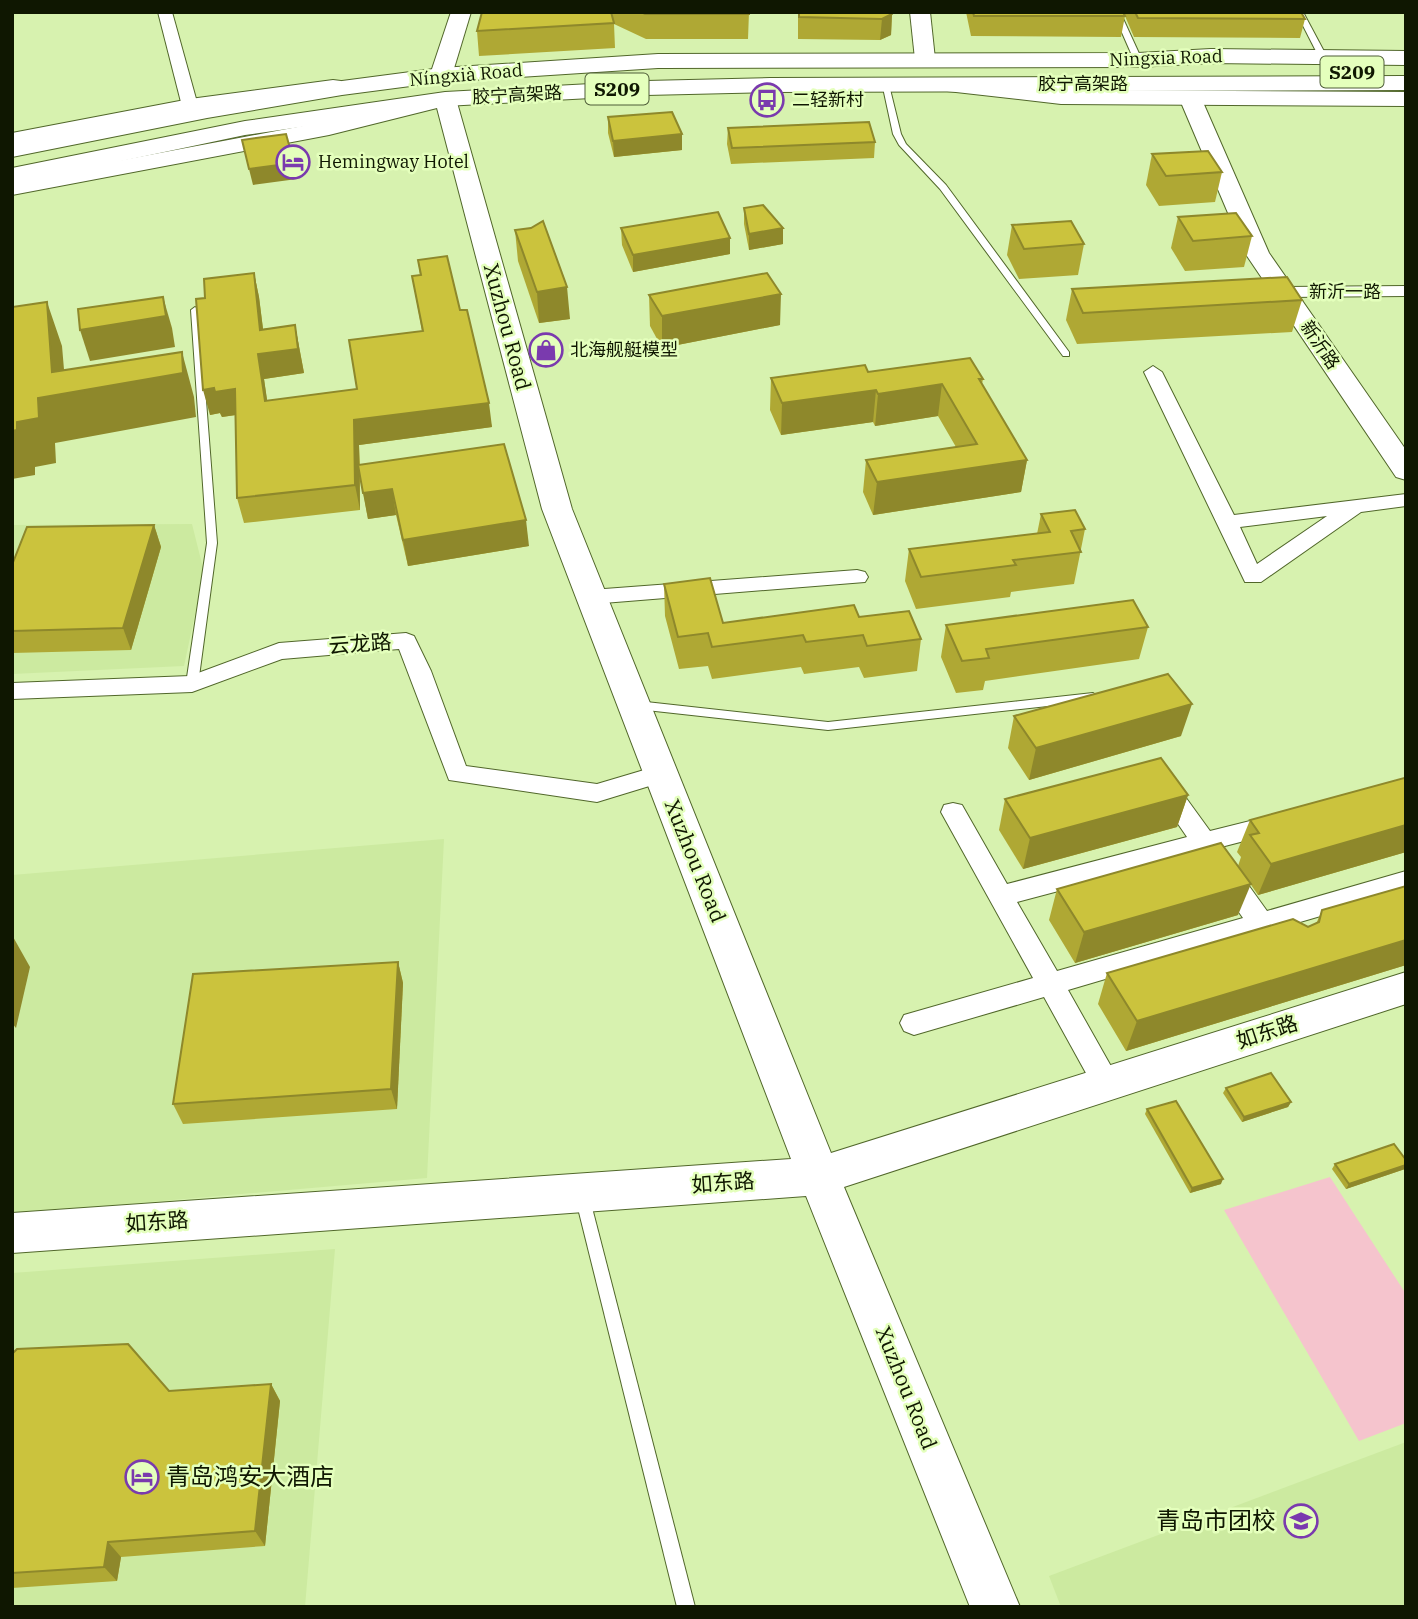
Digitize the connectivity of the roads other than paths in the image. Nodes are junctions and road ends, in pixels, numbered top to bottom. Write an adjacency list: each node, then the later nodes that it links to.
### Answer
1 (165, 12): 18 (street)
2 (461, 12): 15 (street)
3 (920, 12): 8 (street)
4 (1116, 12): 9 (lane)
5 (1299, 12): 6 (lane)
6 (1323, 57): 7 (main road, Ningxia Road); 9 (main road, Ningxia Road)
7 (1406, 58)
8 (925, 59): 9 (main road, Ningxia Road); 15 (main road, Níngxià Road)
9 (1138, 60): 10 (main road)
10 (1406, 70): 19 (main road, 胶宁高架路 / S209)
11 (379, 83): 15 (main road, Níngxià Road); 18 (street); 19 (main road, Níngxià Road)
12 (1406, 83): 14 (main road, 胶宁高架路 / S209)
13 (885, 85): 14 (main road, 胶宁高架路 / S209); 15 (main road, 胶宁高架路 / S209); 23 (lane)
14 (952, 85): 17 (main road, Ningxia Road)
15 (443, 87): 19 (main road, 胶宁高架路 / S209); 30 (street, Xuzhou Road)
16 (1406, 99): 17 (main road, Ningxia Road)
17 (1191, 100): 21 (street, 新沂路)
18 (190, 106): 19 (street)
19 (15, 162)
20 (1406, 291): 21 (street, 新沂一路)
21 (1285, 292): 25 (street, 新沂路)
22 (195, 310): 31 (lane)
23 (1066, 354)
24 (1153, 372): 28 (street)
25 (1406, 471)
26 (1406, 500): 27 (street)
27 (1354, 507): 28 (street); 28 (street)
28 (1227, 522)
29 (857, 577): 30 (street)
30 (591, 597): 34 (street, Xuzhou Road)
31 (192, 684): 32 (street, 云龙路); 36 (street, 云龙路)
32 (12, 691)
33 (1096, 696): 34 (lane)
34 (634, 705): 36 (street, Xuzhou Road)
35 (1147, 762): 39 (street)
36 (661, 774): 48 (street, Xuzhou Road)
37 (953, 812): 41 (street)
38 (1298, 818): 39 (street)
39 (1205, 843): 41 (street); 42 (street)
40 (1406, 881): 42 (street)
41 (1001, 896): 44 (street)
42 (1261, 923): 43 (street); 44 (street)
43 (1293, 944)
44 (1050, 984): 46 (street); 47 (street)
45 (1406, 988): 47 (street, 如东路)
46 (914, 1023)
47 (1107, 1084): 48 (street, 如东路)
48 (819, 1176): 49 (street, 如东路); 52 (street, Xuzhou Road)
49 (581, 1192): 50 (street, 如东路); 51 (lane)
50 (12, 1233)
51 (686, 1607)
52 (995, 1607)

